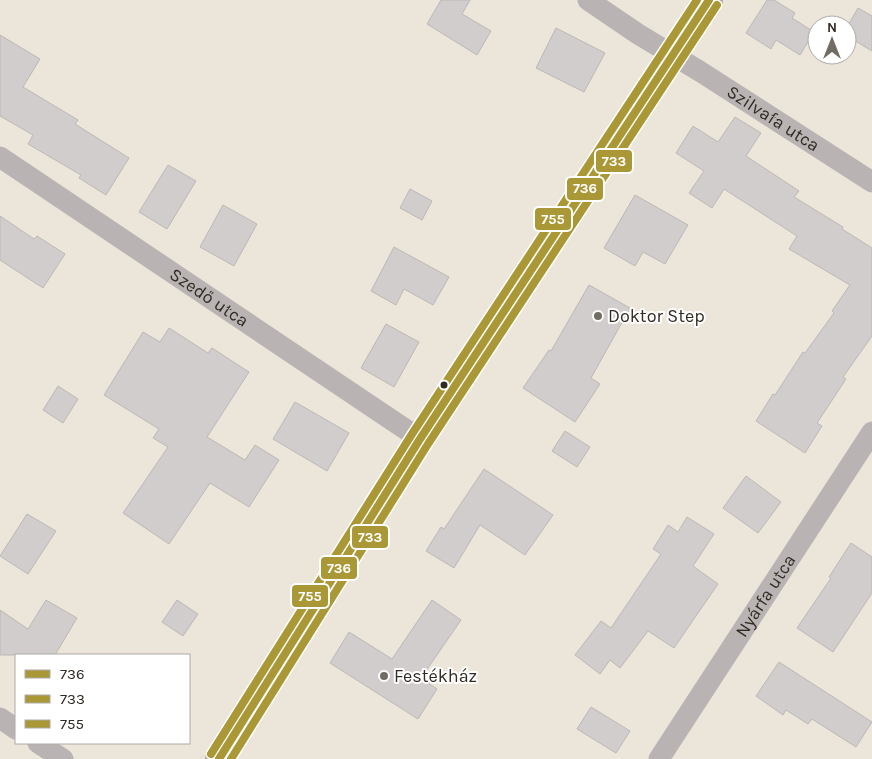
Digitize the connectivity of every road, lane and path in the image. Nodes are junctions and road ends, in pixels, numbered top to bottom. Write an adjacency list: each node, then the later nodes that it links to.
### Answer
1 (588, 0): 3 (street, Szilvafa utca)
2 (709, 0): 3 (main road)
3 (673, 56): 5 (street, Szilvafa utca); 7 (main road)
4 (0, 157): 7 (street, Szedő utca)
5 (872, 182)
6 (872, 432): 13 (street, Nyárfa utca)
7 (420, 439): 12 (main road)
8 (0, 718): 9 (street)
9 (15, 728)
10 (40, 744): 11 (street)
11 (62, 759)
12 (219, 759)
13 (659, 759)

